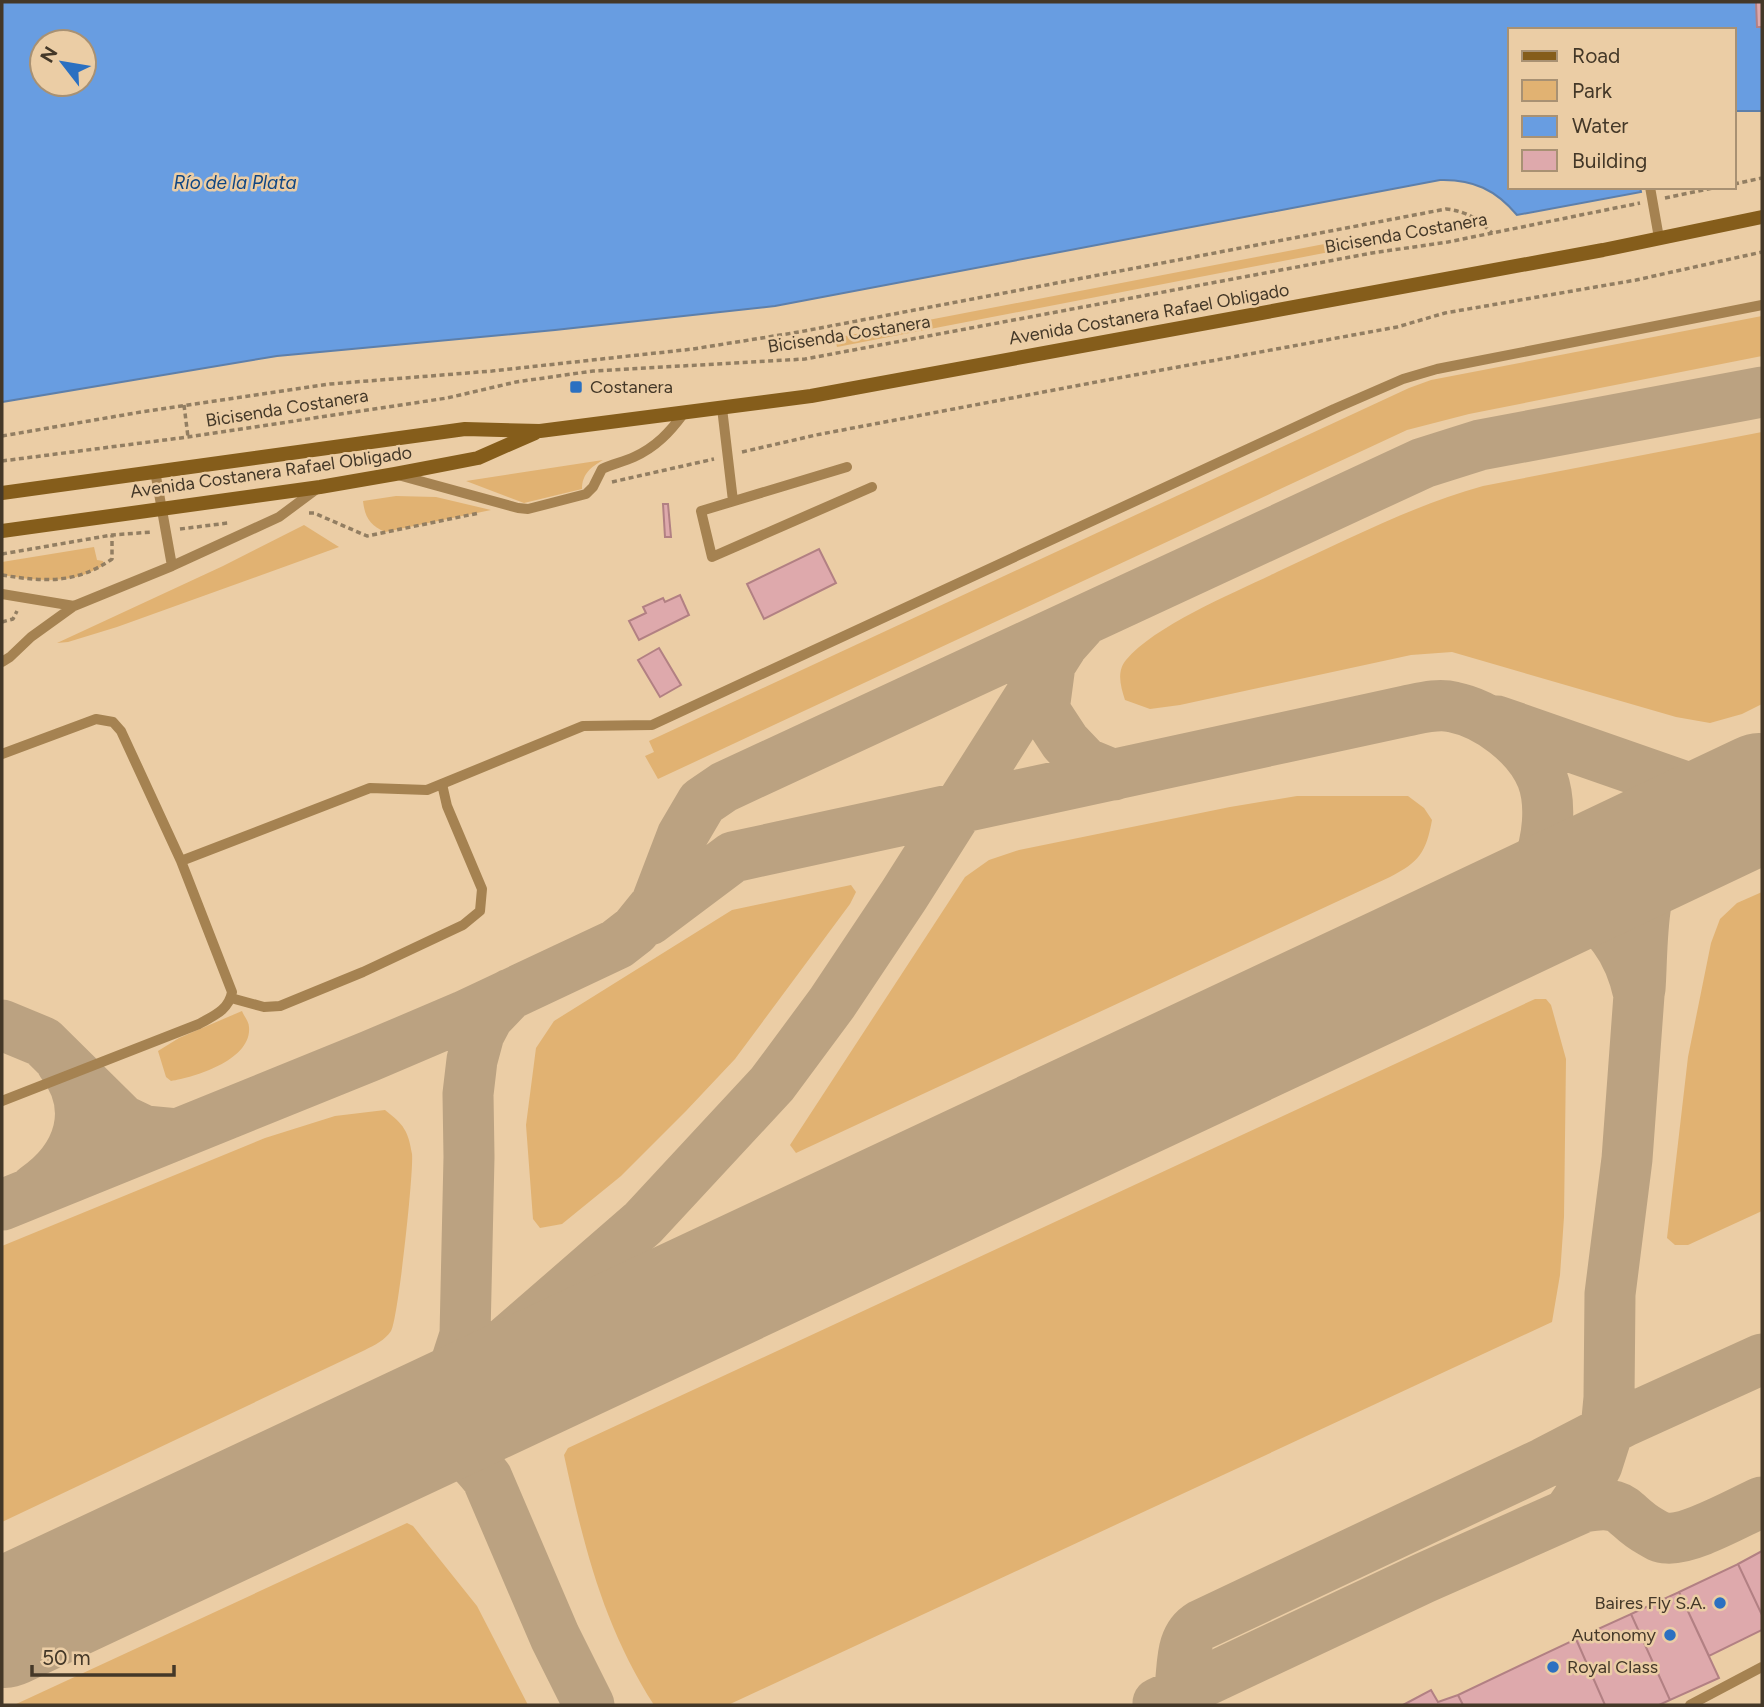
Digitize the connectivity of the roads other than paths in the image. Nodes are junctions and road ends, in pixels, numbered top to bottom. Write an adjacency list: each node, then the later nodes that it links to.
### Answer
1 (1650, 189): 3 (lane)
2 (1762, 217): 3 (main road, Avenida Costanera Rafael Obligado)
3 (1660, 239): 5 (main road, Avenida Costanera Rafael Obligado)
4 (1762, 305): 22 (lane)
5 (722, 408): 6 (main road, Avenida Costanera Rafael Obligado); 14 (lane)
6 (684, 413): 7 (main road, Avenida Costanera Rafael Obligado); 10 (lane)
7 (540, 431): 9 (main road, Avenida Costanera Rafael Obligado); 10 (main road, Avenida Costanera Rafael Obligado)
8 (847, 467): 14 (lane)
9 (155, 471): 13 (main road, Avenida Costanera Rafael Obligado); 15 (lane)
10 (395, 474): 11 (main road, Avenida Costanera Rafael Obligado)
11 (320, 486): 15 (main road, Avenida Costanera Rafael Obligado); 17 (lane)
12 (872, 487): 14 (lane)
13 (2, 493)
14 (733, 501)
15 (162, 507): 16 (main road, Avenida Costanera Rafael Obligado); 17 (lane)
16 (2, 530)
17 (172, 566): 19 (lane)
18 (2, 594): 19 (lane)
19 (74, 606): 20 (lane)
20 (2, 662)
21 (2, 754): 23 (lane)
22 (442, 784): 23 (lane); 24 (lane)
23 (181, 861): 24 (lane)
24 (231, 998): 25 (lane)
25 (2, 1101)
26 (1762, 1667): 27 (lane)
27 (1690, 1705)

